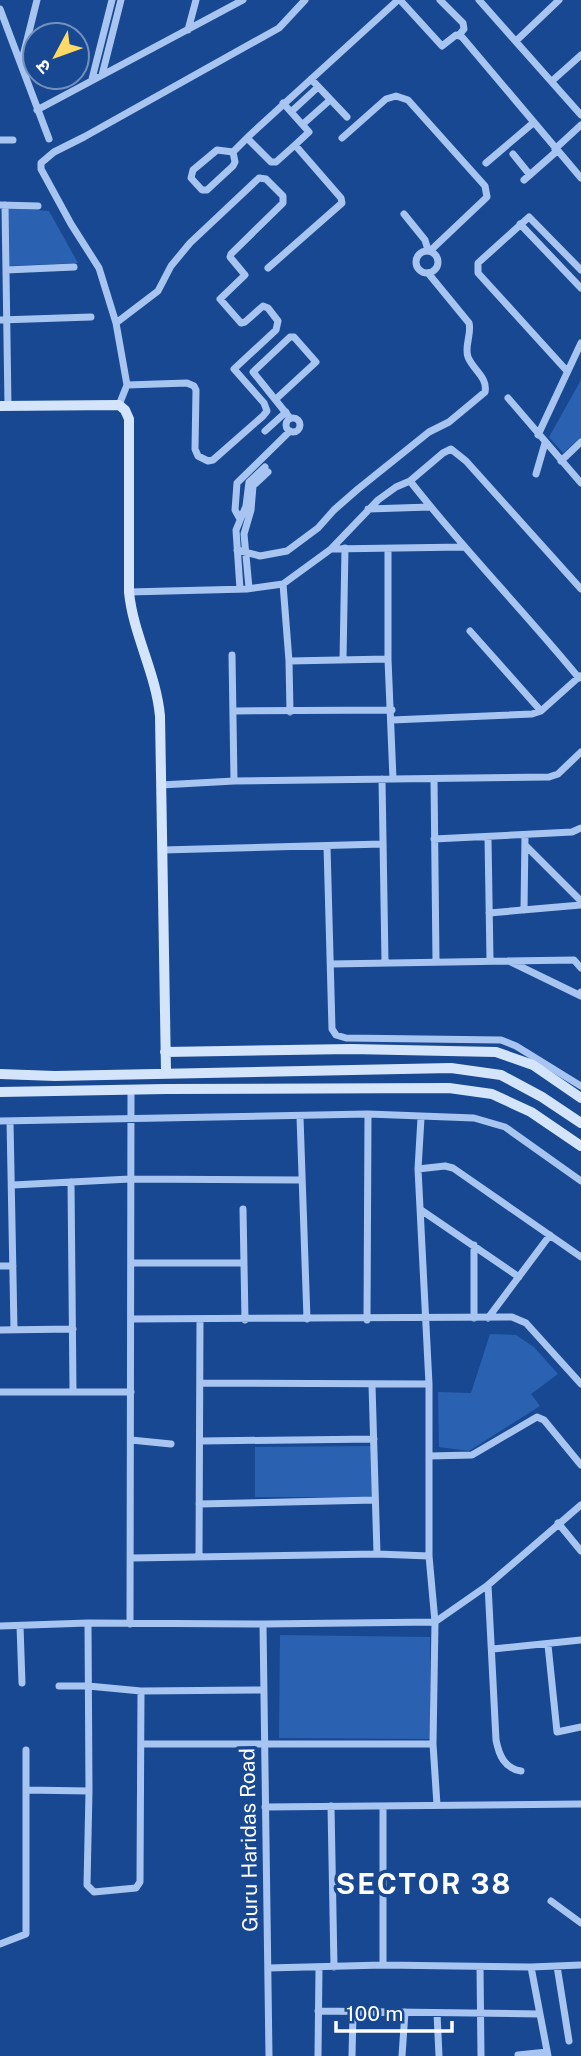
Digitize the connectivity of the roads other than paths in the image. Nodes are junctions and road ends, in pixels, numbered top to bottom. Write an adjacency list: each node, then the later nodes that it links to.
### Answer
1 (37, 0): 12 (street)
2 (112, 0): 19 (street)
3 (121, 0): 18 (street)
4 (196, 0): 13 (street)
5 (305, 0): 57 (street)
6 (399, 0): 14 (street); 20 (street)
7 (440, 0): 14 (street)
8 (479, 0): 15 (street)
9 (559, 0): 15 (street)
10 (238, 1): 13 (street)
11 (0, 9): 17 (street)
12 (32, 21)
13 (188, 30): 18 (street)
14 (458, 35): 30 (street)
15 (516, 41): 21 (street)
16 (581, 54): 21 (street)
17 (21, 65)
18 (102, 75): 19 (street)
19 (92, 79): 26 (street)
20 (311, 79): 22 (street); 25 (street)
21 (552, 81): 28 (street)
22 (318, 87): 24 (street); 27 (street)
23 (30, 91): 26 (street)
24 (330, 100): 29 (street); 31 (street)
25 (284, 103): 27 (street); 33 (street)
26 (37, 110): 36 (street)
27 (292, 111): 31 (street)
28 (581, 115)
29 (347, 117)
30 (533, 123): 39 (street); 42 (street)
31 (303, 124): 38 (street)
32 (581, 125): 39 (street)
33 (247, 138): 38 (street); 40 (street)
34 (342, 138): 48 (street)
35 (13, 139): 37 (street)
36 (49, 139)
37 (0, 140)
38 (295, 145): 50 (street)
39 (556, 150): 41 (street); 43 (street)
40 (233, 152): 40 (street)
41 (513, 154)
42 (486, 163)
43 (581, 178)
44 (3, 205): 45 (street); 51 (street)
45 (38, 206)
46 (403, 216): 48 (street)
47 (520, 224): 52 (street); 54 (street); 59 (street)
48 (428, 251): 53 (street); 53 (street)
49 (74, 267): 51 (street)
50 (268, 268)
51 (6, 270): 56 (street)
52 (581, 270)
53 (428, 273): 84 (street)
54 (581, 288)
55 (91, 317): 56 (street)
56 (3, 320): 64 (street)
57 (116, 323): 60 (street); 60 (street)
58 (581, 343): 59 (street)
59 (567, 371): 68 (street)
60 (127, 385): 63 (street)
61 (508, 398): 68 (street)
62 (276, 399): 62 (street); 65 (street)
63 (119, 405): 64 (main road); 89 (main road)
64 (4, 406)
65 (288, 415): 66 (street); 67 (street); 67 (street)
66 (265, 431)
67 (290, 431): 77 (street)
68 (538, 435): 70 (street)
69 (581, 442): 71 (street)
70 (545, 443): 71 (street); 72 (street)
71 (561, 461): 74 (street)
72 (536, 474)
73 (410, 481): 75 (street); 76 (street); 88 (street)
74 (581, 483)
75 (430, 507): 76 (street); 79 (street)
76 (368, 509): 81 (street)
77 (239, 519): 78 (street); 78 (street); 83 (street)
78 (247, 524): 84 (street)
79 (464, 547): 82 (street); 95 (street)
80 (345, 548): 81 (street); 82 (street); 93 (street)
81 (331, 549): 85 (street)
82 (388, 549): 92 (street)
83 (237, 550): 84 (street); 87 (street)
84 (246, 552): 86 (street)
85 (284, 584): 86 (street); 94 (street)
86 (249, 588): 87 (street)
87 (240, 589): 89 (street)
88 (581, 589)
89 (129, 592): 106 (main road)
90 (470, 631): 98 (street)
91 (232, 655): 97 (street)
92 (388, 659): 93 (street); 96 (street)
93 (343, 660): 94 (street)
94 (289, 661): 99 (street)
95 (580, 677): 98 (street)
96 (391, 710): 99 (street); 100 (street)
97 (233, 711): 99 (street); 105 (street)
98 (541, 711): 100 (street)
99 (290, 712)
100 (392, 720): 103 (street)
101 (581, 752): 104 (street)
102 (382, 779): 103 (street); 105 (street); 111 (street)
103 (393, 779): 104 (street)
104 (434, 779): 110 (street)
105 (234, 781): 106 (street)
106 (161, 785): 114 (main road)
107 (580, 830): 108 (street)
108 (525, 835): 109 (street); 113 (street)
109 (488, 838): 110 (street); 117 (street)
110 (434, 839): 120 (street)
111 (382, 844): 112 (street); 121 (street)
112 (327, 846): 114 (street); 122 (street)
113 (526, 846): 115 (street); 116 (street)
114 (163, 850): 125 (main road)
115 (581, 903): 116 (street)
116 (524, 910): 117 (street)
117 (489, 913): 118 (street)
118 (491, 960): 119 (street); 120 (street)
119 (508, 960): 123 (street); 124 (street)
120 (436, 961): 121 (street)
121 (385, 962): 122 (street)
122 (331, 964): 131 (street)
123 (581, 968)
124 (581, 992)
125 (165, 1052): 127 (main road); 137 (main road)
126 (309, 1070): 127 (main road); 132 (main road); 144 (main road)
127 (166, 1072): 129 (main road)
128 (0, 1074): 130 (main road)
129 (76, 1075): 130 (main road); 135 (main road)
130 (55, 1076): 134 (main road)
131 (581, 1086)
132 (309, 1088): 133 (main road); 145 (main road)
133 (131, 1090): 135 (main road); 141 (street)
134 (55, 1091): 135 (main road); 136 (main road)
135 (76, 1091)
136 (0, 1092)
137 (581, 1098)
138 (368, 1114): 139 (street); 140 (street); 169 (street)
139 (300, 1117): 141 (street); 148 (street)
140 (421, 1118): 146 (street); 149 (street)
141 (130, 1120): 143 (street); 147 (street)
142 (0, 1121): 143 (street)
143 (10, 1121): 151 (street)
144 (581, 1123)
145 (581, 1146)
146 (418, 1169): 153 (street); 154 (street)
147 (130, 1179): 148 (street); 150 (street); 157 (street)
148 (301, 1180): 165 (street)
149 (581, 1181)
150 (71, 1182): 151 (street); 171 (street)
151 (13, 1185): 160 (street)
152 (243, 1209): 158 (street)
153 (421, 1210): 155 (street); 166 (street)
154 (550, 1235): 156 (street); 161 (street)
155 (474, 1245): 161 (street); 162 (street)
156 (581, 1257)
157 (131, 1263): 158 (street); 164 (street)
158 (243, 1263): 168 (street)
159 (0, 1266): 160 (street)
160 (13, 1266): 170 (street)
161 (519, 1277): 163 (street)
162 (474, 1318): 163 (street); 166 (street)
163 (488, 1318): 174 (street)
164 (131, 1319): 167 (street); 179 (street)
165 (307, 1319): 168 (street); 169 (street)
166 (426, 1319): 169 (street); 175 (street)
167 (200, 1320): 168 (street); 173 (street)
168 (246, 1320)
169 (366, 1320)
170 (14, 1329): 171 (street); 172 (street)
171 (73, 1329): 177 (street)
172 (0, 1330)
173 (200, 1383): 176 (street); 182 (street)
174 (581, 1383)
175 (429, 1384): 176 (street); 184 (street)
176 (372, 1385): 180 (street)
177 (73, 1391): 178 (street); 179 (street)
178 (0, 1392)
179 (131, 1392): 181 (street)
180 (374, 1438): 182 (street); 186 (street)
181 (131, 1440): 183 (street); 194 (street)
182 (201, 1441): 187 (street)
183 (170, 1444)
184 (429, 1456): 185 (street); 193 (street)
185 (581, 1465)
186 (375, 1500): 187 (street); 191 (street)
187 (199, 1504): 192 (street)
188 (581, 1505): 189 (street)
189 (558, 1523): 190 (street); 195 (street)
190 (581, 1551)
191 (377, 1554): 192 (street); 193 (street)
192 (199, 1556): 194 (street)
193 (429, 1556): 196 (street)
194 (132, 1558): 198 (street)
195 (488, 1585): 196 (street); 204 (street)
196 (435, 1622): 199 (street); 213 (street)
197 (88, 1623): 198 (street); 201 (street); 207 (street)
198 (130, 1623): 199 (street)
199 (263, 1624): 208 (street, Guru Haridas Road)
200 (0, 1626): 201 (street)
201 (20, 1626): 205 (street)
202 (581, 1640): 203 (street)
203 (548, 1645): 204 (street); 210 (street)
204 (493, 1649): 215 (street)
205 (22, 1683)
206 (59, 1686): 207 (street)
207 (88, 1686): 209 (street); 217 (street)
208 (263, 1690): 209 (street); 212 (street, Guru Haridas Road)
209 (141, 1691): 211 (street)
210 (581, 1727)
211 (142, 1744): 212 (street); 217 (street)
212 (266, 1744): 213 (street); 222 (street, Guru Haridas Road)
213 (433, 1744): 220 (street)
214 (26, 1750): 216 (street)
215 (521, 1771)
216 (26, 1790): 217 (street); 225 (street)
217 (89, 1791)
218 (581, 1804): 220 (street)
219 (383, 1805): 220 (street); 221 (street); 226 (street)
220 (437, 1805)
221 (331, 1806): 222 (street); 228 (street)
222 (265, 1807): 232 (street, Guru Haridas Road)
223 (551, 1901): 224 (street)
224 (581, 1923)
225 (0, 1944)
226 (383, 1965): 228 (street); 230 (street)
227 (581, 1965): 229 (street)
228 (334, 1966): 233 (street)
229 (556, 1966): 231 (street); 240 (street)
230 (480, 1967): 231 (street); 238 (street)
231 (531, 1967): 239 (street)
232 (268, 1968): 233 (street); 243 (street, Guru Haridas Road)
233 (319, 1968): 234 (street)
234 (318, 2011): 237 (street); 244 (street)
235 (404, 2012): 236 (street); 237 (street); 246 (street)
236 (437, 2012): 238 (street); 247 (street)
237 (353, 2013): 245 (street)
238 (481, 2013): 239 (street); 248 (street)
239 (540, 2014): 241 (street)
240 (569, 2041)
241 (548, 2054): 242 (street)
242 (518, 2055)
243 (269, 2056)
244 (318, 2056)
245 (352, 2056)
246 (402, 2056)
247 (439, 2056)
248 (481, 2056)

